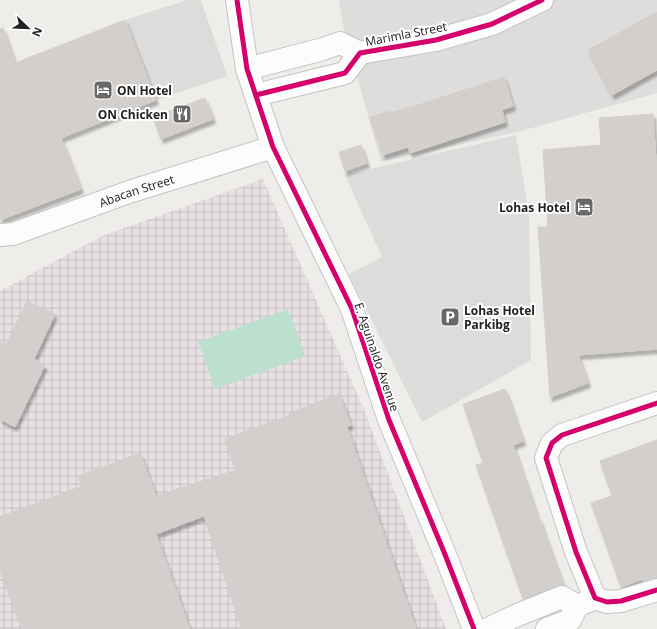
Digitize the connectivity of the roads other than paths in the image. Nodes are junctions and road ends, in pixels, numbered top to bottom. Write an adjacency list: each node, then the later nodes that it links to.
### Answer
1 (237, 0): 4 (street, E. Aguinaldo Avenue)
2 (542, 0): 3 (street, Marimla Street)
3 (360, 53): 4 (street, Marimla Street); 5 (street, Marimla Street)
4 (247, 69): 5 (street, E. Aguinaldo Avenue)
5 (256, 95): 6 (street, E. Aguinaldo Avenue)
6 (274, 147): 7 (street, Abacan Street); 11 (street, E. Aguinaldo Avenue)
7 (0, 235)
8 (657, 403): 10 (street)
9 (657, 590): 10 (street)
10 (586, 602): 12 (street); 13 (street)
11 (474, 629)
12 (488, 629)
13 (547, 629)

